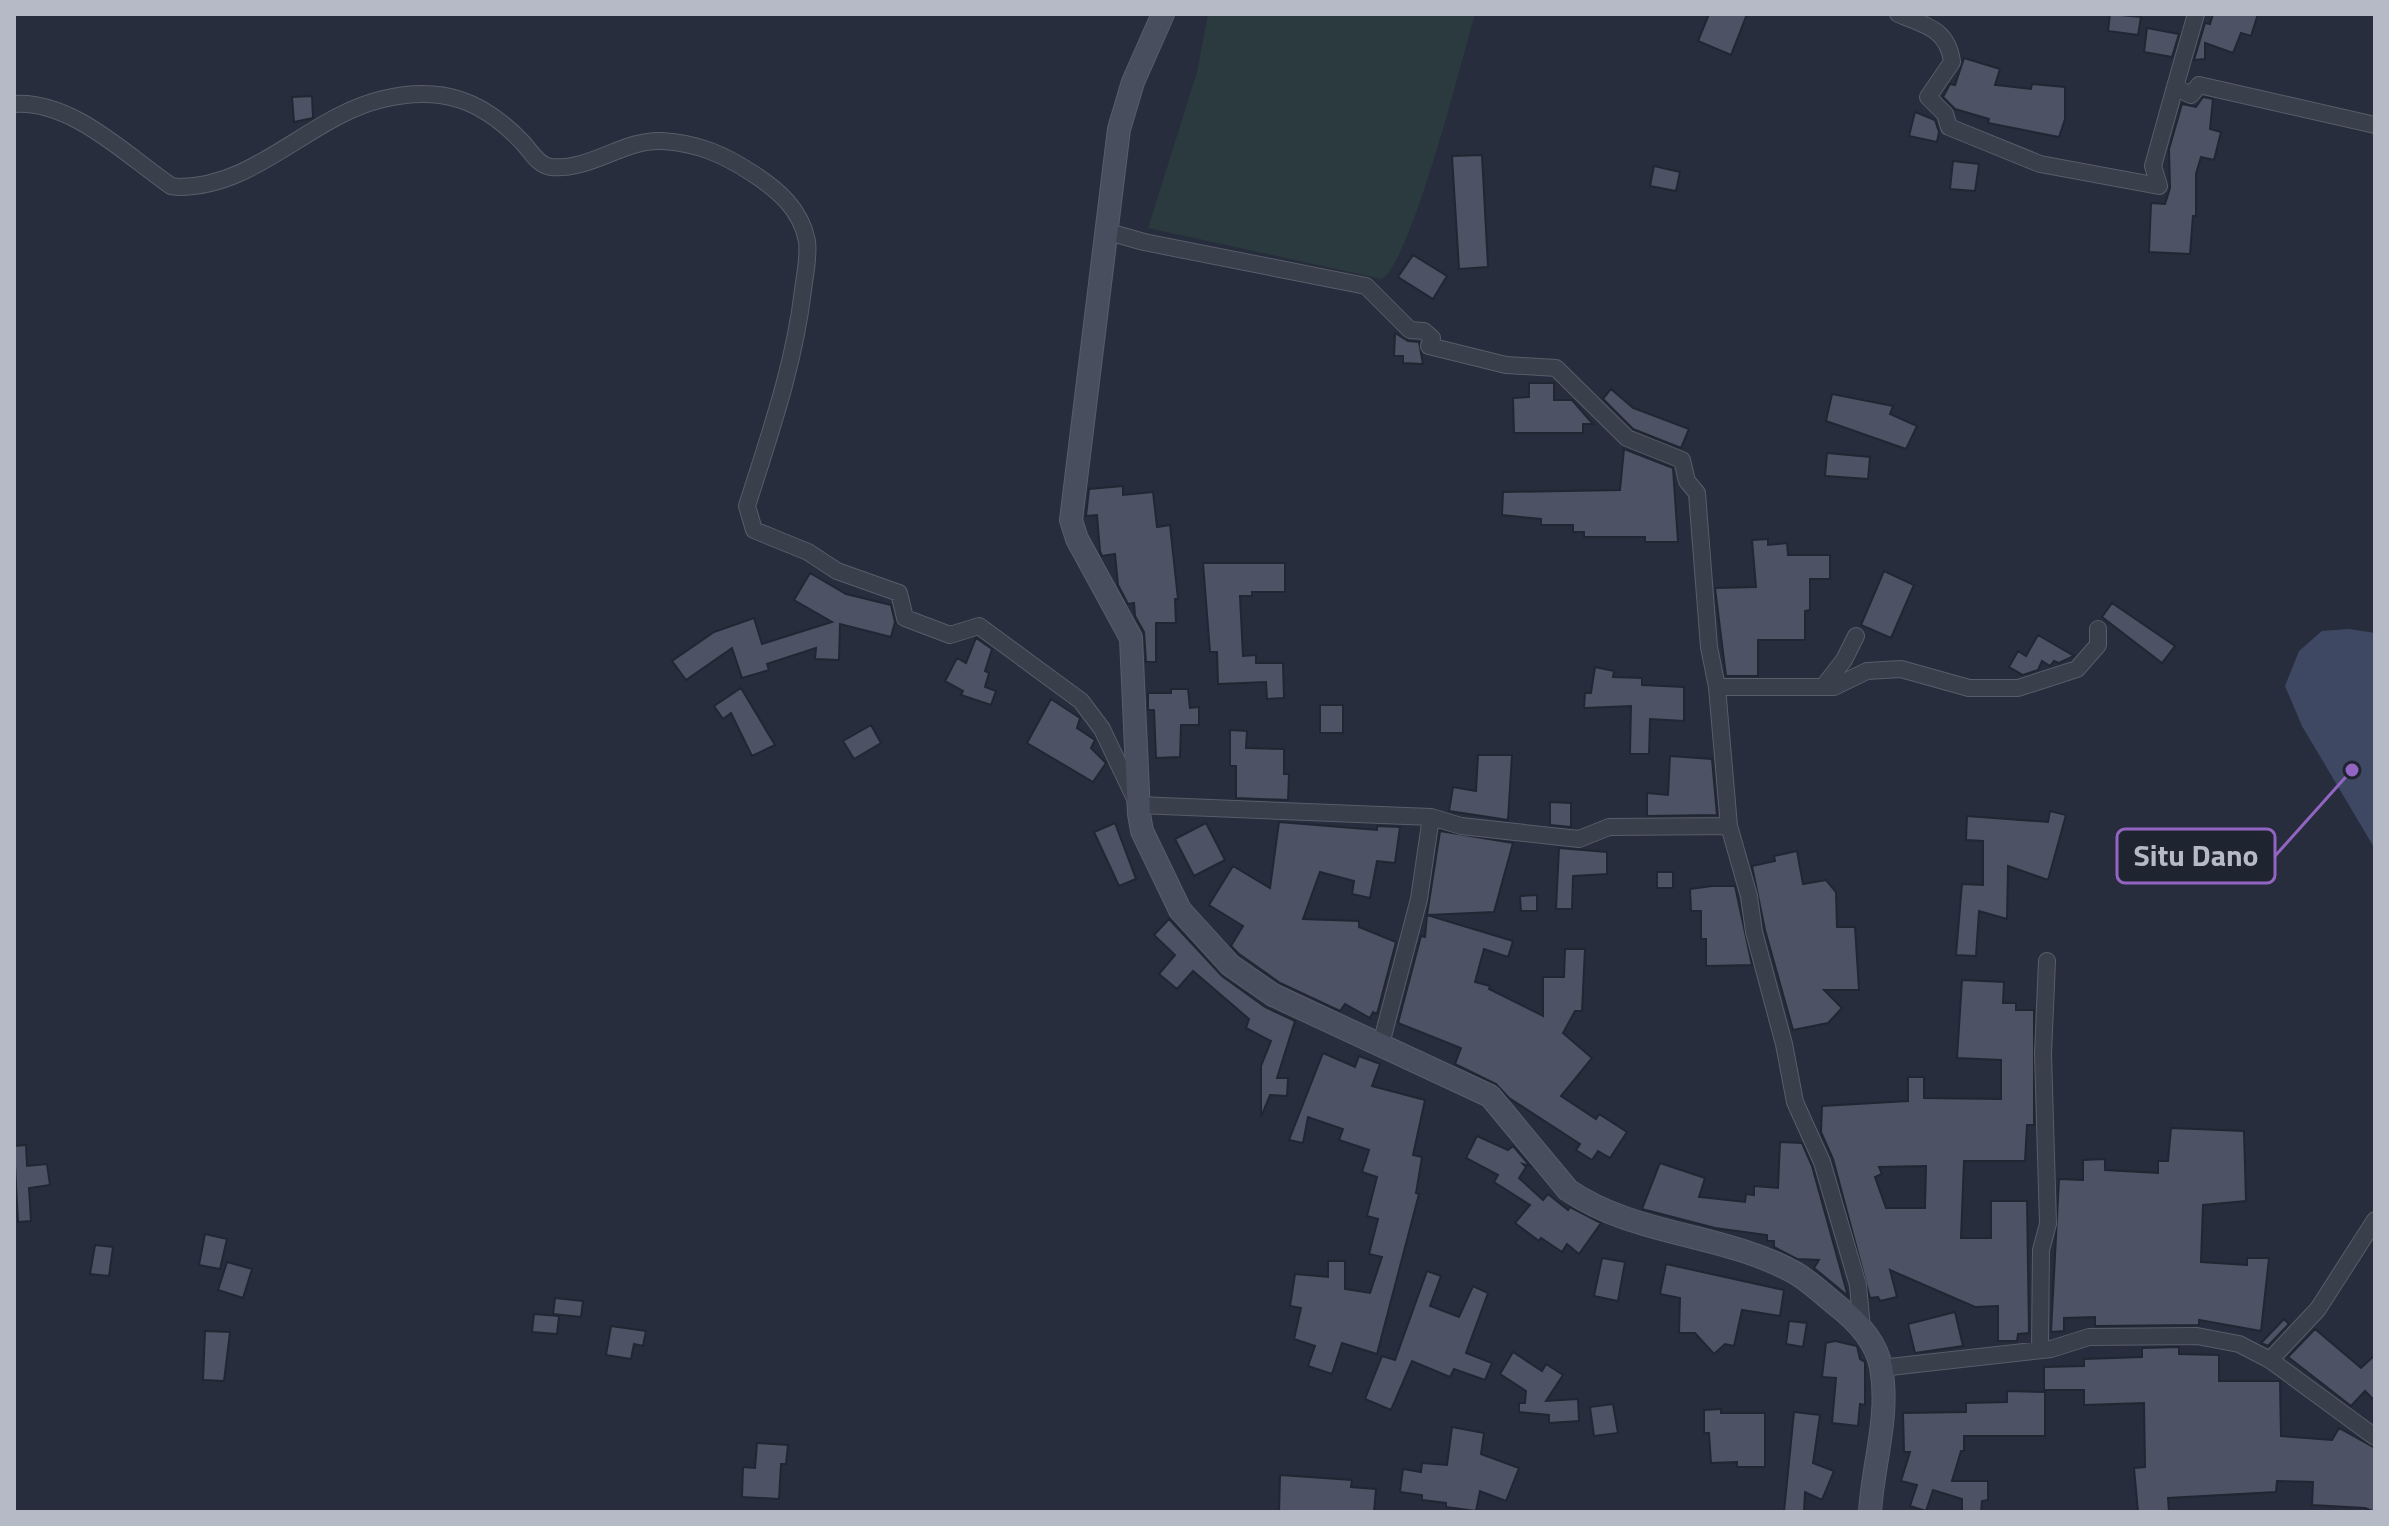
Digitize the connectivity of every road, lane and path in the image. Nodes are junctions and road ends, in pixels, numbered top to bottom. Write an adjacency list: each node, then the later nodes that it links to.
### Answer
1 (1163, 14): 7 (street)
2 (1898, 14): 4 (street)
3 (2196, 14): 4 (street)
4 (2175, 87): 6 (street)
5 (14, 104): 12 (street)
6 (2375, 125)
7 (1105, 231): 10 (street); 12 (street)
8 (2098, 629): 11 (street)
9 (1856, 636): 11 (street)
10 (1717, 687): 11 (street); 14 (street)
11 (1823, 687)
12 (1138, 805): 13 (street); 16 (street)
13 (1431, 817): 14 (street); 16 (street)
14 (1729, 826): 18 (street)
15 (2047, 961): 19 (street)
16 (1381, 1044): 18 (street)
17 (2375, 1220): 20 (street)
18 (1862, 1329): 21 (street)
19 (2040, 1349): 20 (street); 21 (street)
20 (2270, 1360): 22 (street)
21 (1881, 1368): 23 (street)
22 (2375, 1437)
23 (1870, 1512)

